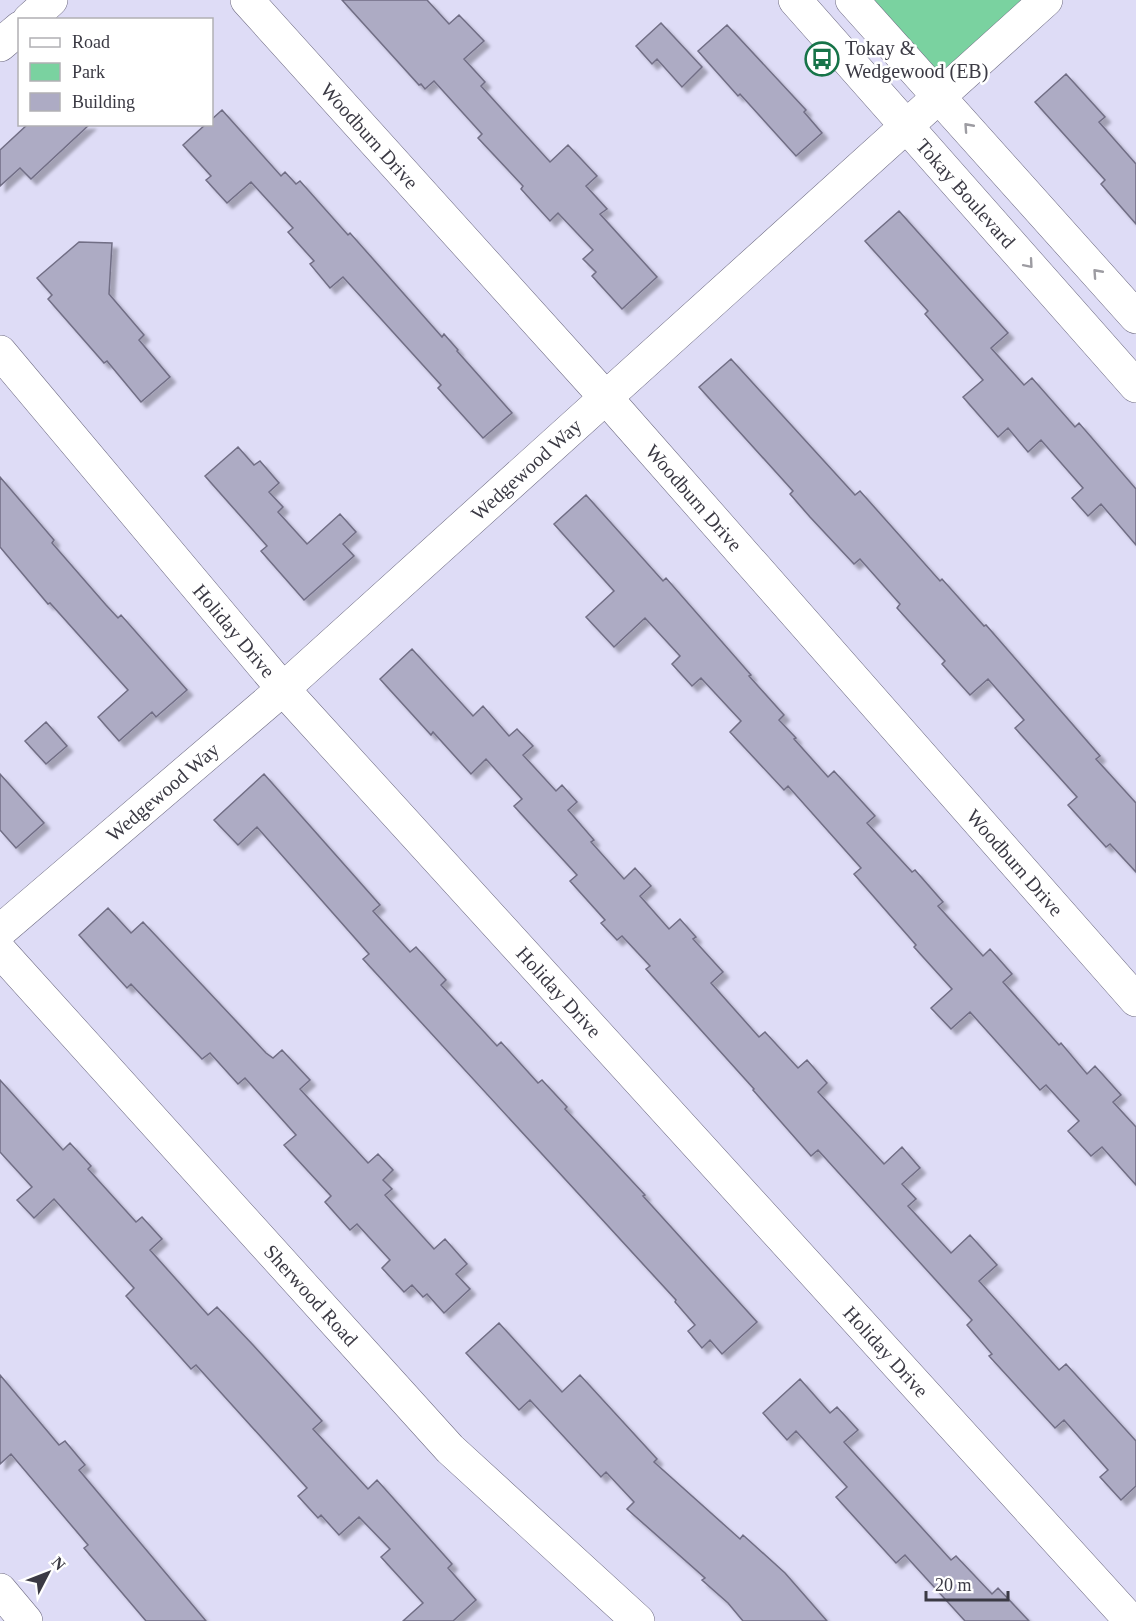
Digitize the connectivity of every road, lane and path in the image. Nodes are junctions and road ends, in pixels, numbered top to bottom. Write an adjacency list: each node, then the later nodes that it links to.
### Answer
1 (51, 0): 6 (street)
2 (247, 0): 14 (street, Woodburn Drive)
3 (795, 0): 10 (street, Tokay Boulevard)
4 (852, 0): 9 (street)
5 (1046, 0): 9 (street, Wedgewood Way)
6 (31, 18)
7 (18, 30): 8 (street)
8 (0, 45)
9 (939, 95): 10 (street, Wedgewood Way); 11 (street, one-way to 9)
10 (906, 125): 13 (street, Tokay Boulevard, one-way to 13); 14 (street, Wedgewood Way)
11 (1136, 317)
12 (0, 352): 15 (street, Holiday Drive)
13 (1136, 386)
14 (607, 399): 15 (street, Wedgewood Way); 18 (street, Woodburn Drive)
15 (283, 689): 16 (street, Wedgewood Way); 22 (street, Holiday Drive)
16 (0, 931)
17 (0, 951): 21 (street, Sherwood Road)
18 (1136, 1000)
19 (0, 1590): 20 (street)
20 (26, 1621)
21 (638, 1621)
22 (1131, 1621)

